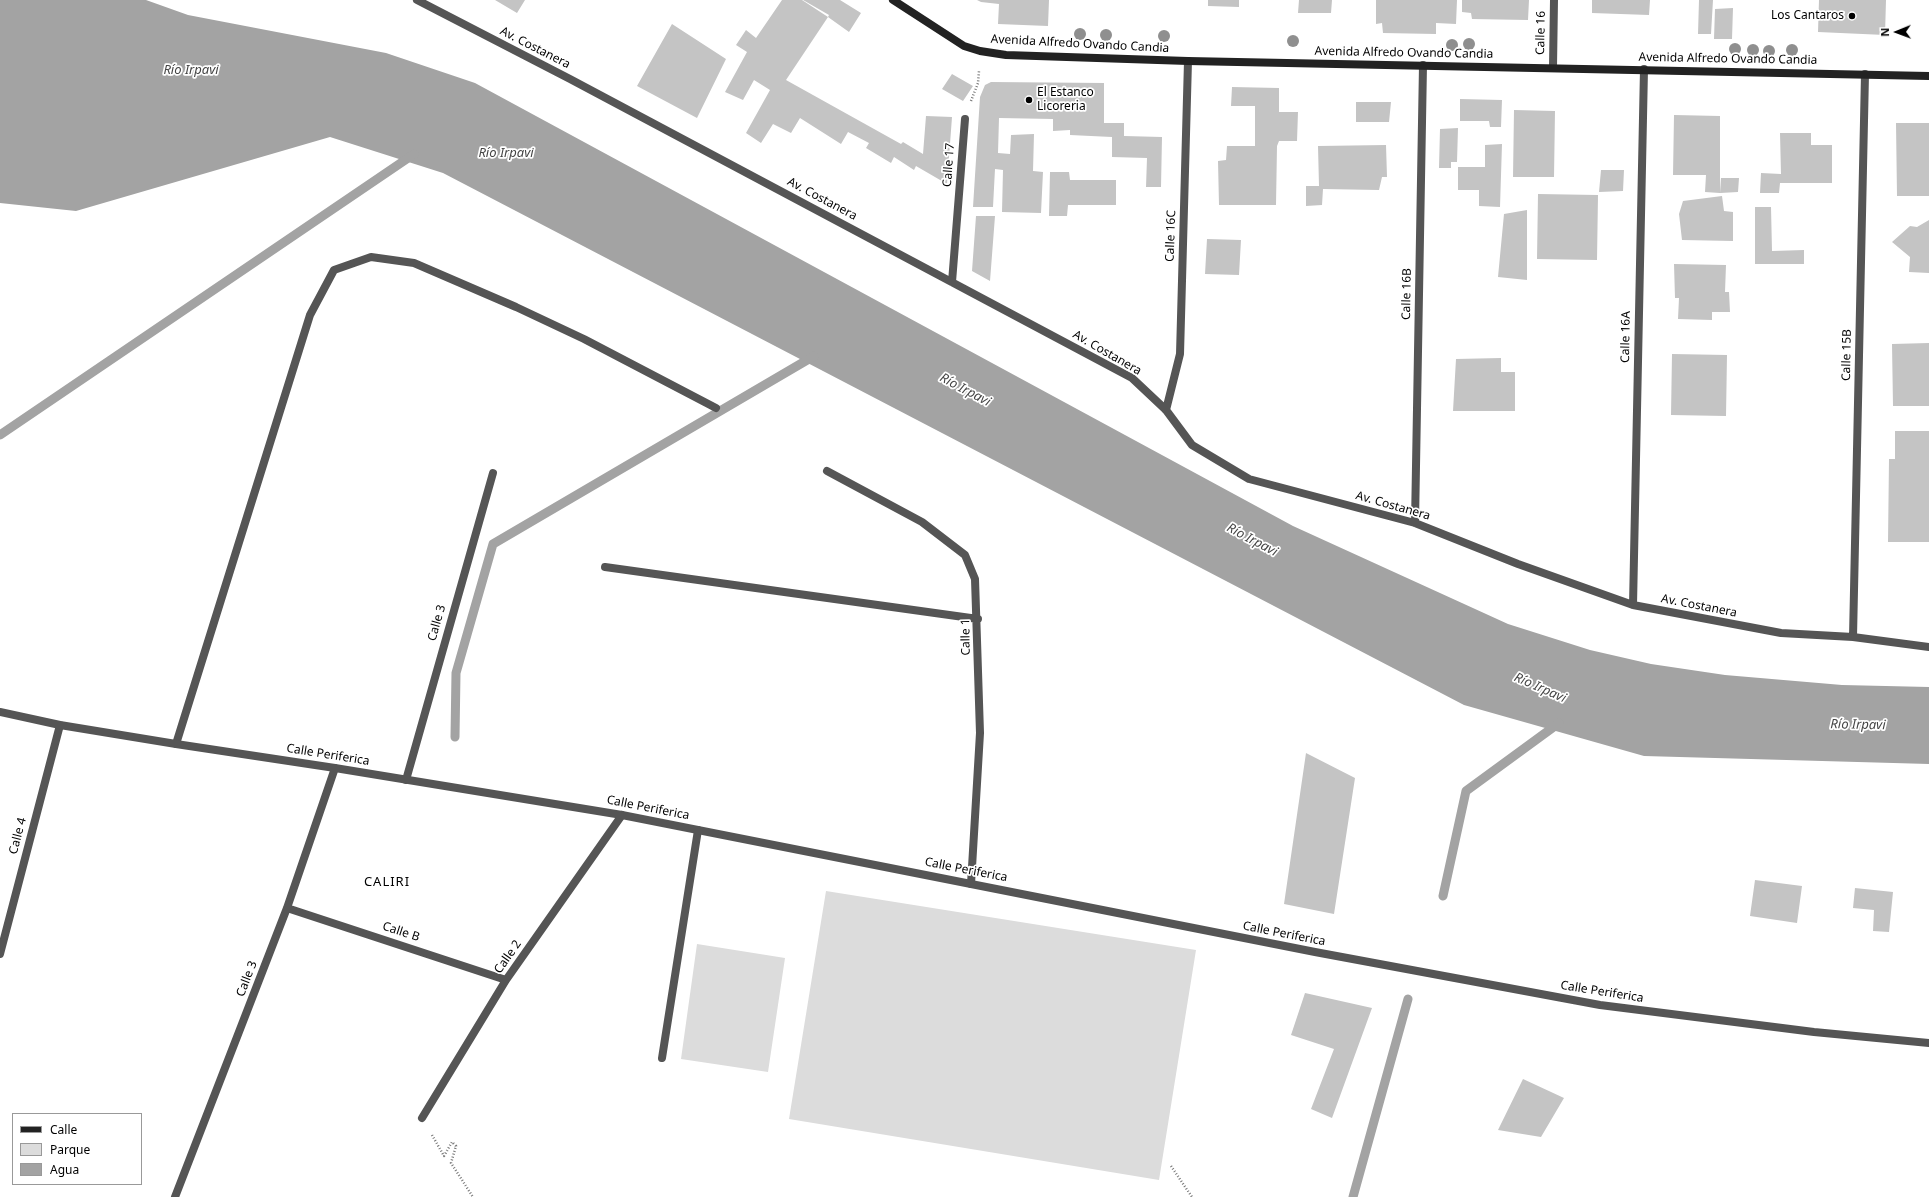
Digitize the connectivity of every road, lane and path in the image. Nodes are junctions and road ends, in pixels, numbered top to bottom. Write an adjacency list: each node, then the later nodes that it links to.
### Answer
1 (417, 0): 12 (street, Av. Costanera)
2 (893, 0): 4 (main road, Avenida Alfredo Ovando Candia)
3 (1554, 0): 7 (street, Calle 16)
4 (980, 51): 5 (main road, Avenida Alfredo Ovando Candia); 11 (path)
5 (1188, 61): 6 (main road, Avenida Alfredo Ovando Candia); 14 (street, Calle 16C)
6 (1423, 65): 7 (main road, Avenida Alfredo Ovando Candia); 17 (street, Calle 16B)
7 (1552, 67): 8 (main road, Avenida Alfredo Ovando Candia)
8 (1644, 69): 9 (main road, Avenida Alfredo Ovando Candia); 19 (street, Calle 16A)
9 (1865, 74): 10 (main road, Avenida Alfredo Ovando Candia); 21 (street, Calle 15B)
10 (1929, 76)
11 (965, 119): 12 (street, Calle 17)
12 (952, 282): 14 (street, Av. Costanera)
13 (716, 408): 25 (street)
14 (1166, 410): 17 (street, Av. Costanera)
15 (827, 471): 20 (street, Calle 1)
16 (493, 473): 27 (street, Calle 3)
17 (1415, 523): 19 (street, Av. Costanera)
18 (605, 567): 20 (street)
19 (1633, 605): 21 (street, Av. Costanera)
20 (978, 619): 30 (street, Calle 1)
21 (1853, 637): 22 (street, Av. Costanera)
22 (1929, 647)
23 (0, 712): 24 (street, Calle Periferica)
24 (60, 725): 25 (street, Calle Periferica); 32 (street, Calle 4)
25 (176, 744): 26 (street, Calle Periferica)
26 (335, 768): 27 (street, Calle Periferica); 31 (street, Calle 3)
27 (406, 780): 28 (street, Calle Periferica)
28 (622, 815): 29 (street, Calle Periferica); 33 (street, Calle 2)
29 (698, 830): 30 (street, Calle Periferica); 35 (street)
30 (971, 884): 34 (street, Calle Periferica)
31 (287, 908): 33 (street, Calle B); 38 (street, Calle 3)
32 (0, 950)
33 (506, 980): 36 (street, Calle 2)
34 (1929, 1043)
35 (662, 1058)
36 (422, 1118): 39 (path)
37 (1171, 1166): 40 (path)
38 (174, 1197)
39 (473, 1197)
40 (1192, 1197)

